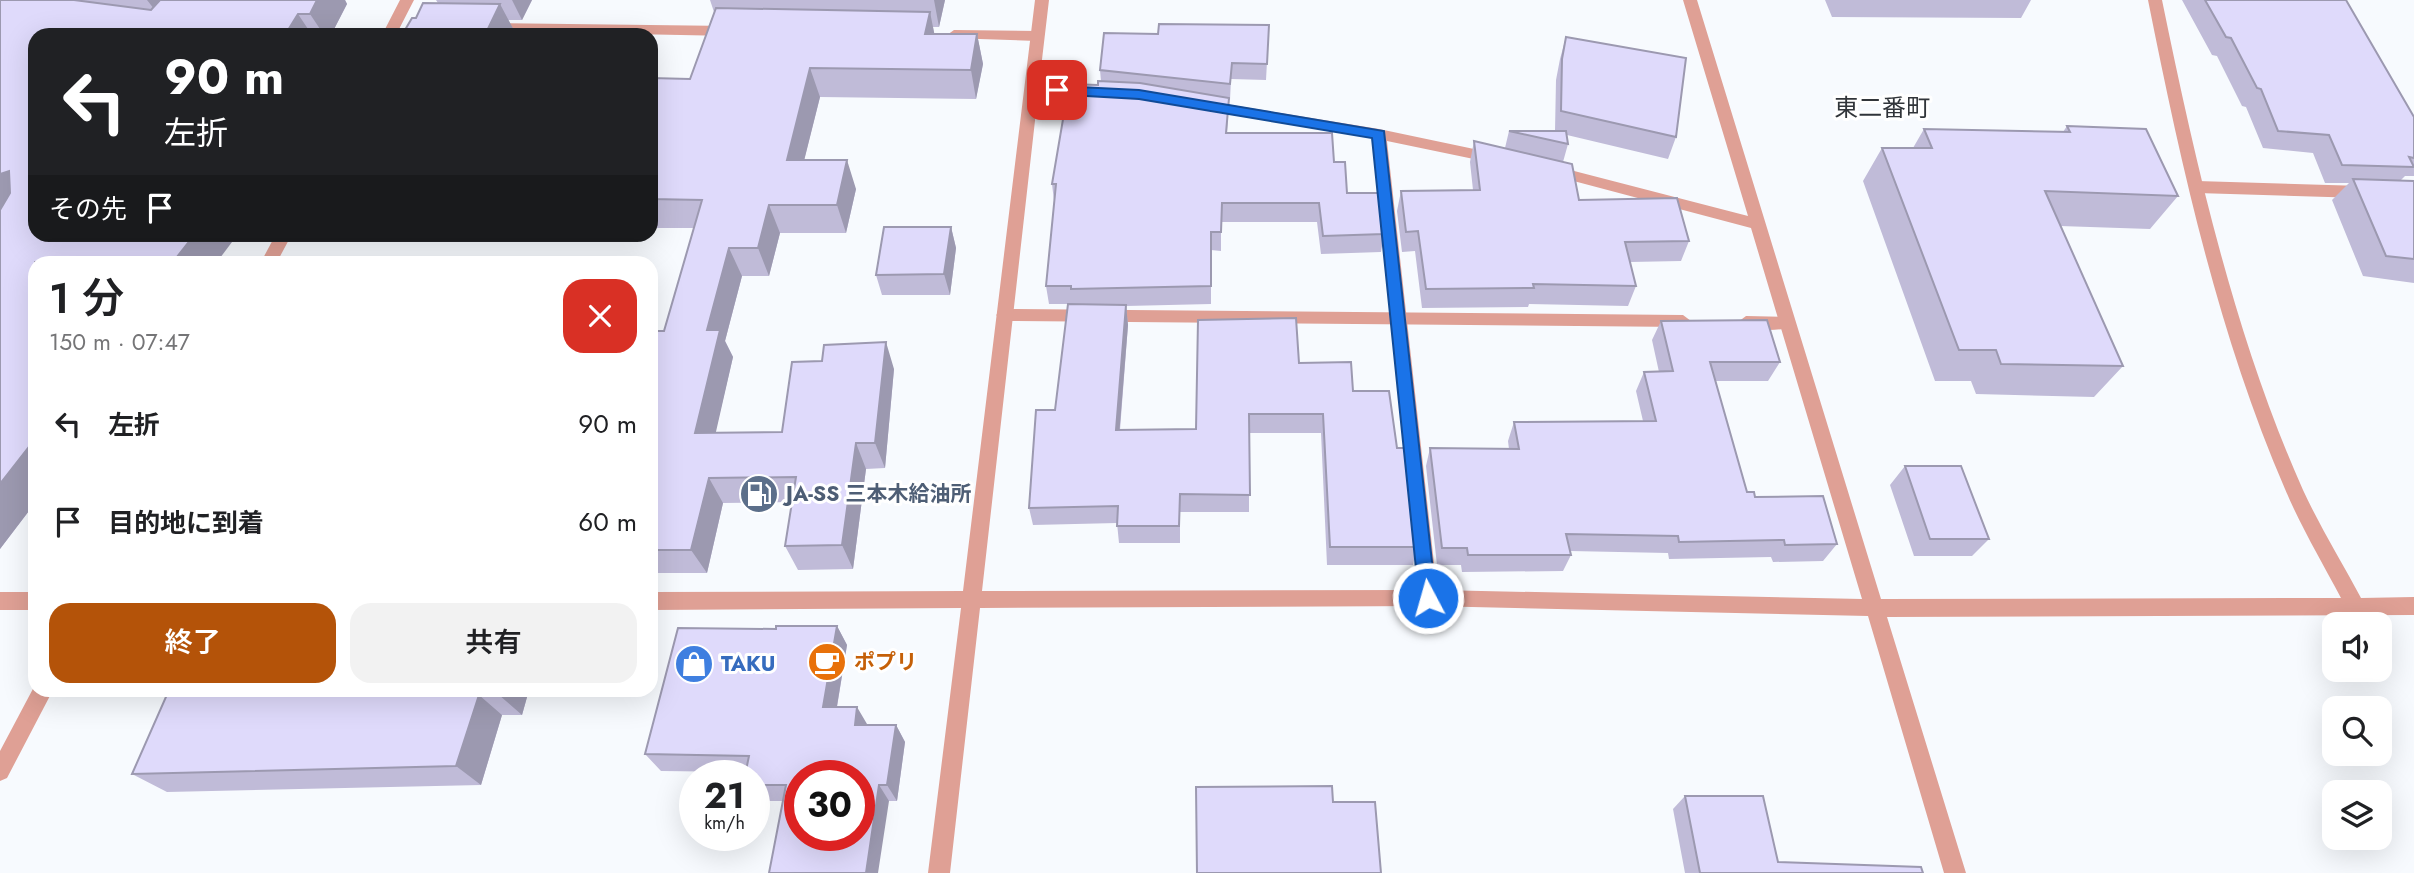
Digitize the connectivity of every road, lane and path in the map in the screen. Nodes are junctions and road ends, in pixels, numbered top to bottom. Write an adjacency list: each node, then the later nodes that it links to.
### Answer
1 (407, 0): 5 (street)
2 (1042, 0): 9 (street)
3 (1690, 0): 18 (street)
4 (2155, 0): 16 (street)
5 (397, 28)
6 (658, 31): 7 (street)
7 (743, 32)
8 (939, 34): 9 (street)
9 (1037, 36): 10 (street)
10 (1030, 89): 11 (street); 19 (street)
11 (1111, 93)
12 (1192, 103): 13 (street)
13 (1379, 134): 14 (street); 20 (street)
14 (1514, 162)
15 (1541, 168): 18 (street)
16 (2197, 187): 17 (street); 30 (street)
17 (2373, 193)
18 (1758, 224): 23 (street)
19 (1004, 316): 20 (street); 28 (street)
20 (1398, 318): 21 (street); 24 (street)
21 (1704, 322)
22 (1732, 322): 23 (street)
23 (1788, 323): 31 (street)
24 (1428, 598): 28 (street); 31 (street)
25 (0, 601): 26 (street)
26 (28, 601)
27 (658, 601): 28 (street)
28 (972, 602): 34 (street)
29 (2414, 606): 30 (street)
30 (2356, 607): 31 (street)
31 (1876, 608): 35 (street)
32 (39, 697): 33 (street)
33 (0, 771)
34 (939, 873)
35 (1955, 873)

